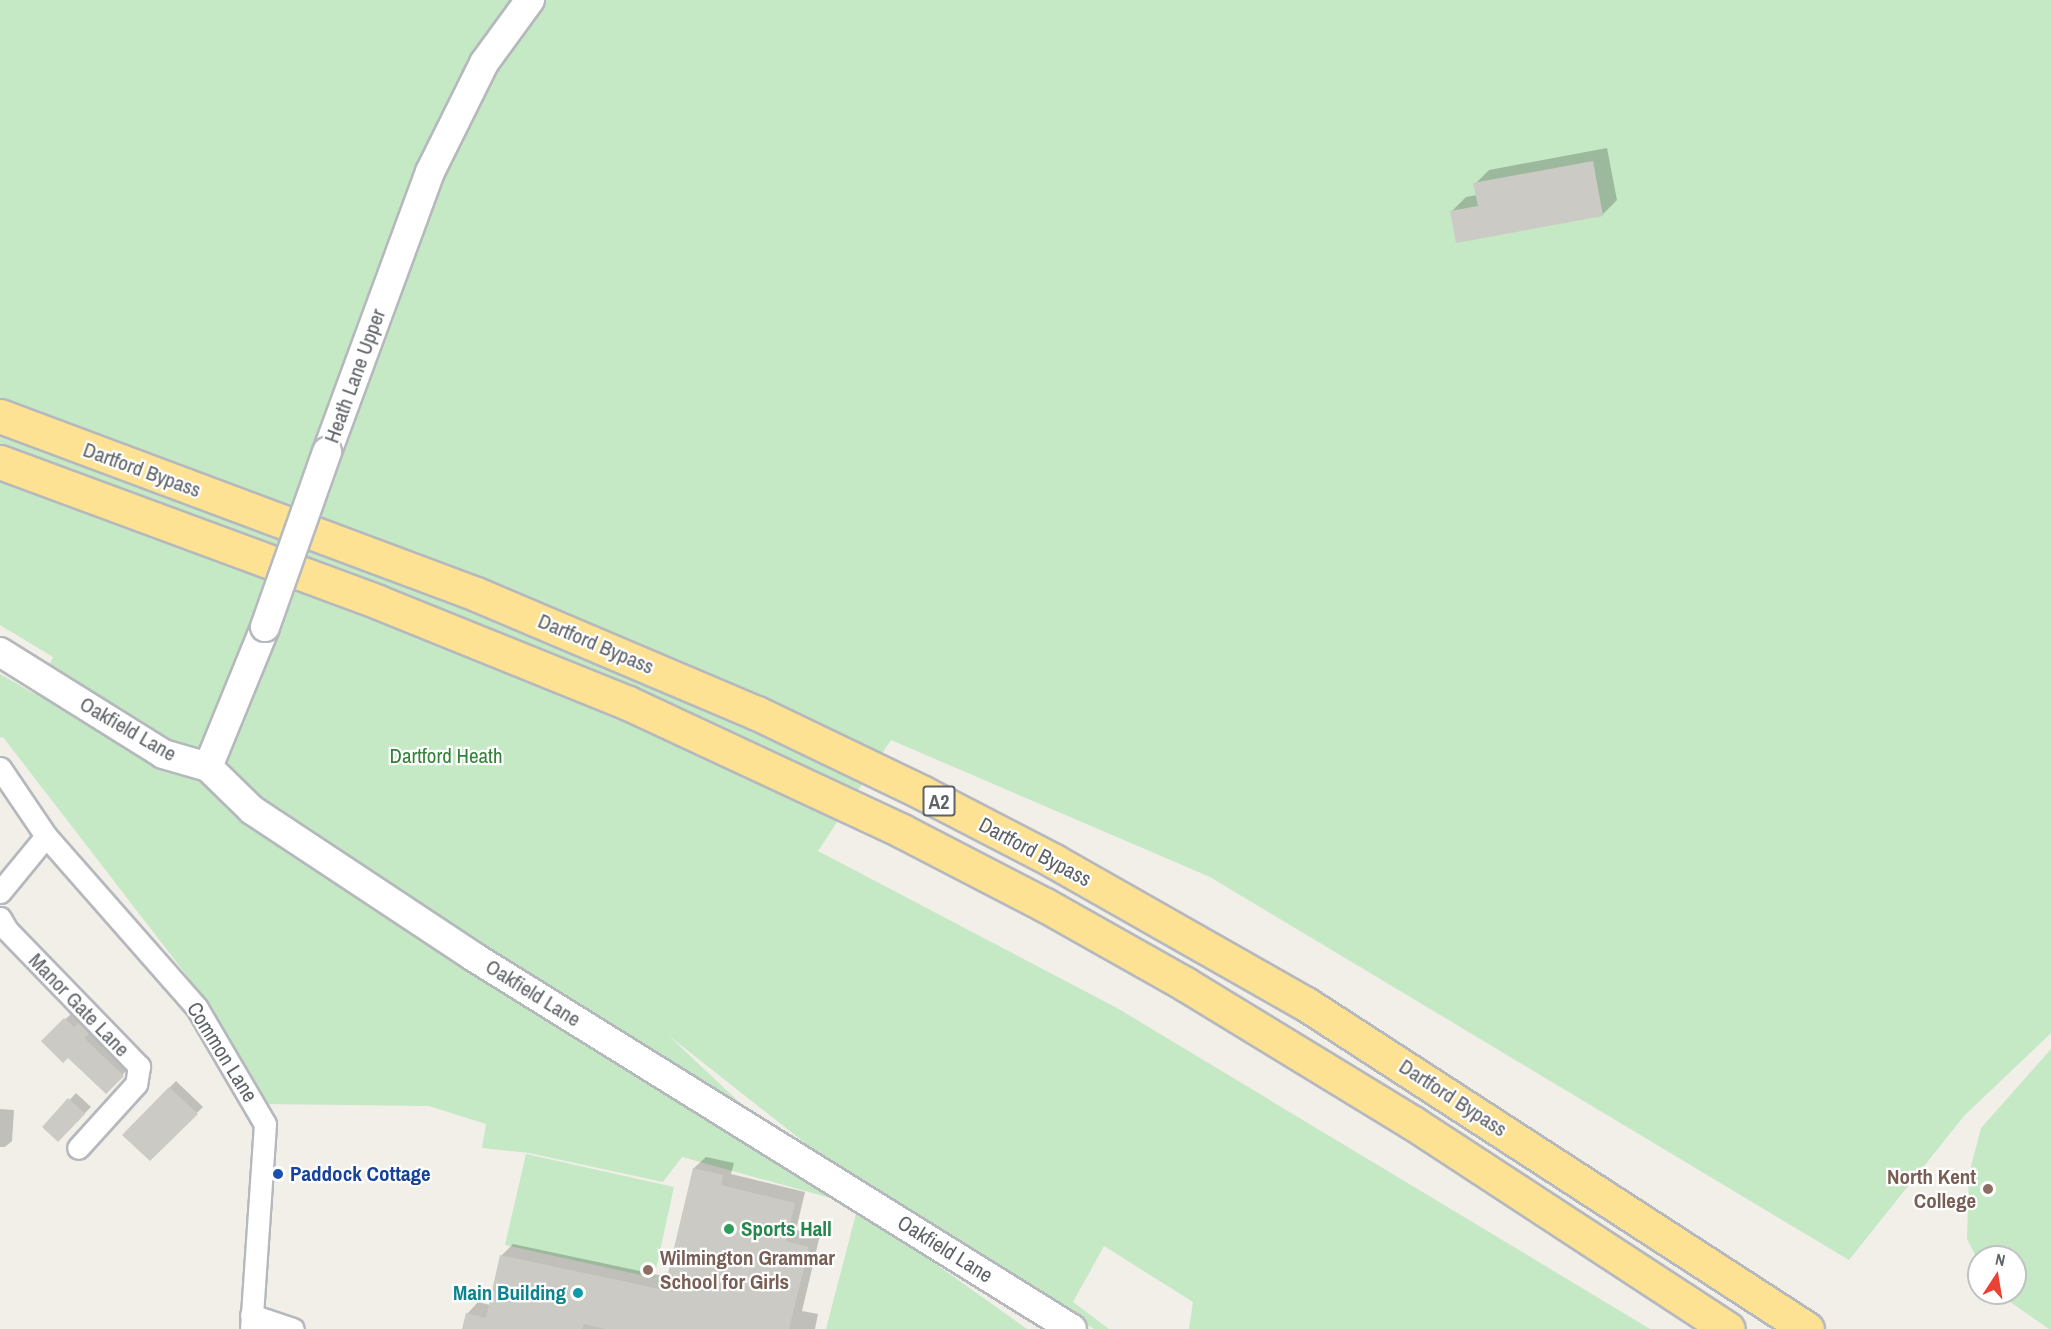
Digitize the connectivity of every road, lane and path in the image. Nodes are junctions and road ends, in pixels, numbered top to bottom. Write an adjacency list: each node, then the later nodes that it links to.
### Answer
1 (530, 0): 5 (street, Heath Lane Upper, bridge)
2 (0, 416): 15 (highway, Dartford Bypass / A2)
3 (0, 462): 14 (highway, Dartford Bypass / A2)
4 (0, 652): 5 (street, Oakfield Lane)
5 (208, 767): 13 (street, Oakfield Lane)
6 (0, 768): 7 (street, Common Lane)
7 (46, 836): 8 (street); 11 (street, Common Lane)
8 (0, 892)
9 (0, 918): 10 (street, Manor Gate Lane)
10 (78, 1148)
11 (251, 1322): 12 (street)
12 (293, 1329)
13 (1072, 1329)
14 (1728, 1329)
15 (1807, 1329)

